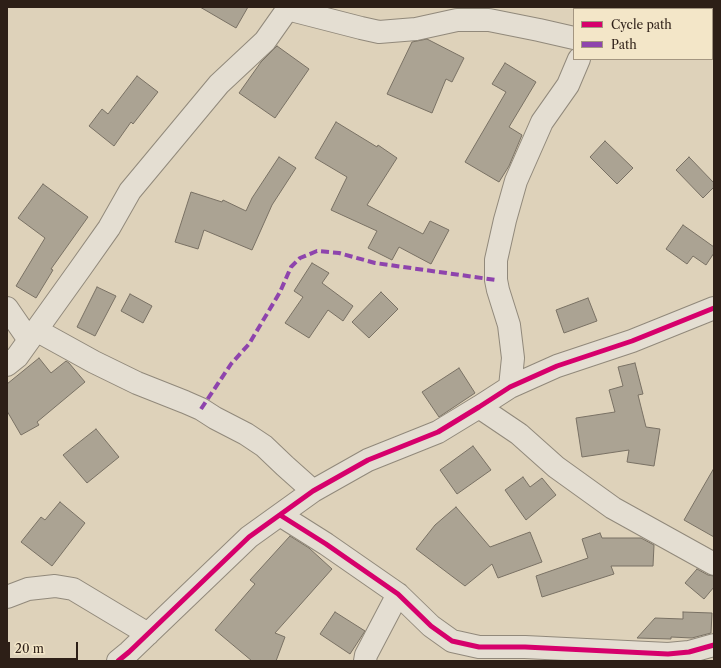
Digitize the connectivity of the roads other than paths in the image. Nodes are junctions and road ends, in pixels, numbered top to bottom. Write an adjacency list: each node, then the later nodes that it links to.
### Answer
1 (288, 8): 2 (street); 7 (street)
2 (470, 13): 3 (street)
3 (573, 38)
4 (579, 60): 9 (street)
5 (7, 308): 7 (street)
6 (714, 308): 9 (street)
7 (32, 335): 8 (street); 11 (street)
8 (7, 365)
9 (510, 387): 10 (street)
10 (479, 408): 11 (street); 13 (street)
11 (313, 491): 12 (street)
12 (280, 515): 14 (street); 16 (street)
13 (714, 564)
14 (398, 594): 17 (street); 19 (street)
15 (7, 597): 16 (street)
16 (148, 634): 18 (street)
17 (714, 645)
18 (118, 661)
19 (365, 661)

